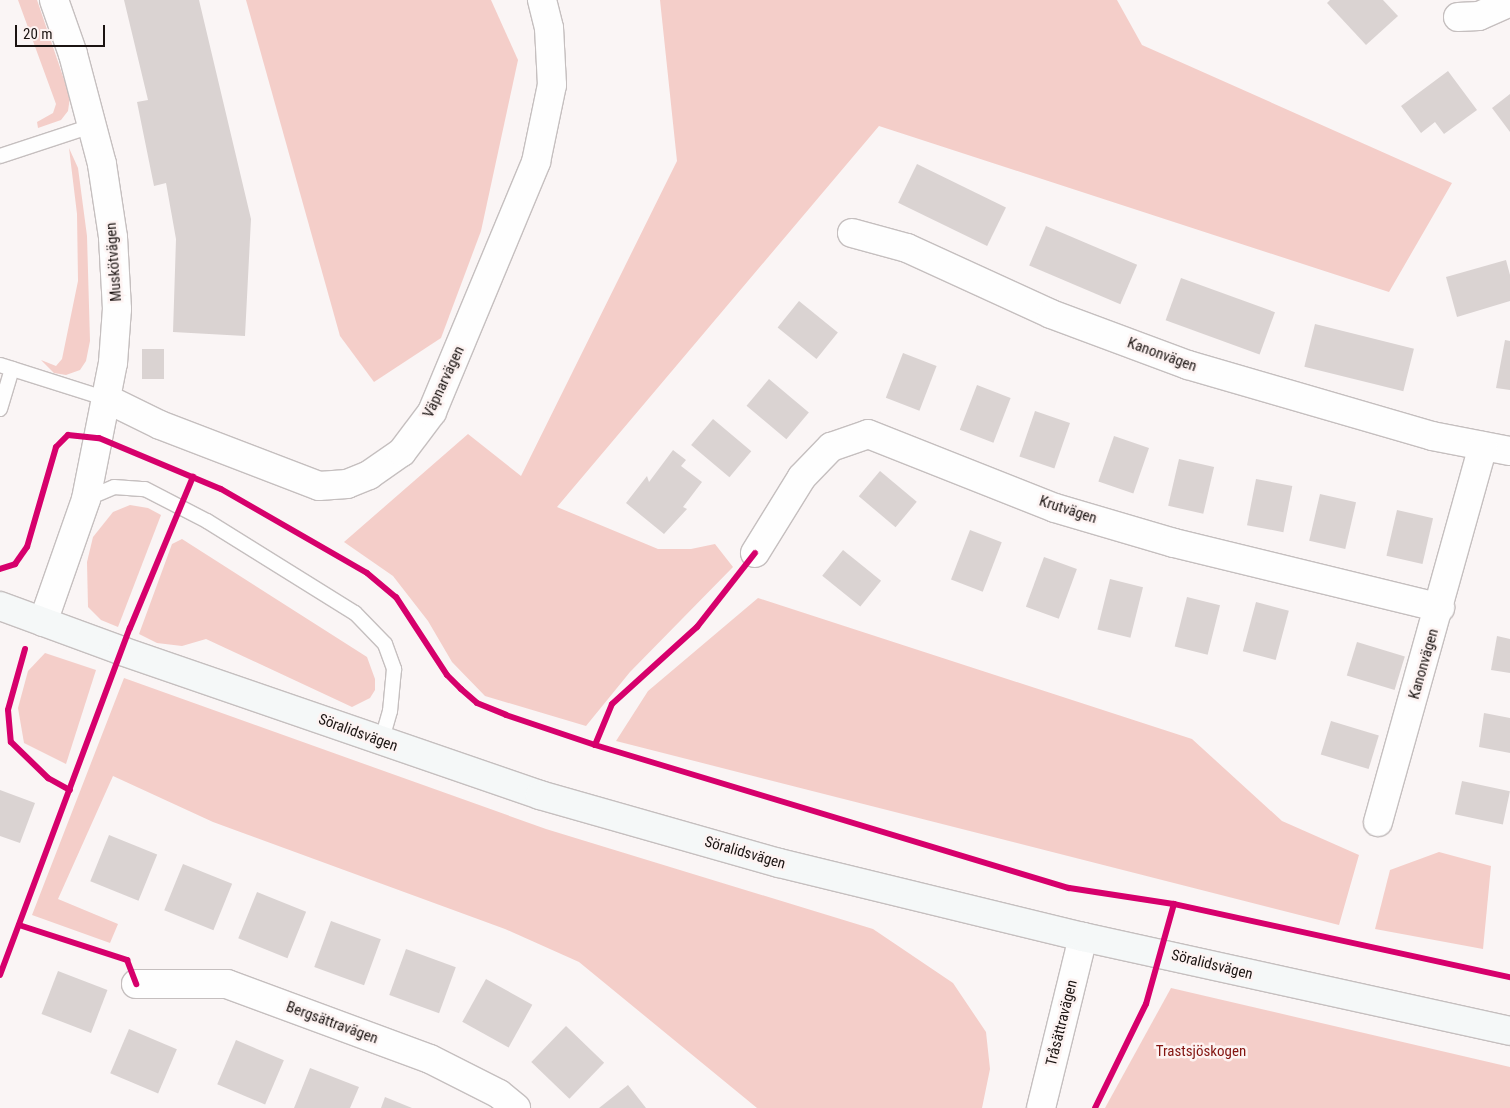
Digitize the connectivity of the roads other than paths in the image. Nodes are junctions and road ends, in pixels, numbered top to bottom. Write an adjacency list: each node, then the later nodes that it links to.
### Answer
1 (54, 0): 5 (street, Muskötvägen)
2 (542, 0): 9 (street, Väpnarvägen)
3 (1510, 2): 4 (street)
4 (1458, 17)
5 (91, 126): 6 (lane); 9 (street, Muskötvägen)
6 (0, 156)
7 (852, 233): 11 (street, Kanonvägen)
8 (6, 367): 9 (lane); 10 (lane)
9 (107, 399): 13 (street, Muskötvägen)
10 (0, 409)
11 (1483, 446): 12 (street, Kanonvägen); 16 (street, Kanonvägen)
12 (1510, 451)
13 (86, 499): 17 (street, Muskötvägen); 18 (lane)
14 (755, 553): 16 (street, Krutvägen)
15 (0, 606): 17 (street, Söralidsvägen)
16 (1440, 608): 19 (street, Kanonvägen)
17 (43, 622): 18 (street, Söralidsvägen)
18 (381, 742): 20 (street, Söralidsvägen)
19 (1378, 822)
20 (1083, 937): 22 (street, Söralidsvägen); 24 (street, Tråsättravägen)
21 (136, 984): 23 (street, Bergsättravägen)
22 (1510, 1031)
23 (516, 1108)
24 (1041, 1108)

